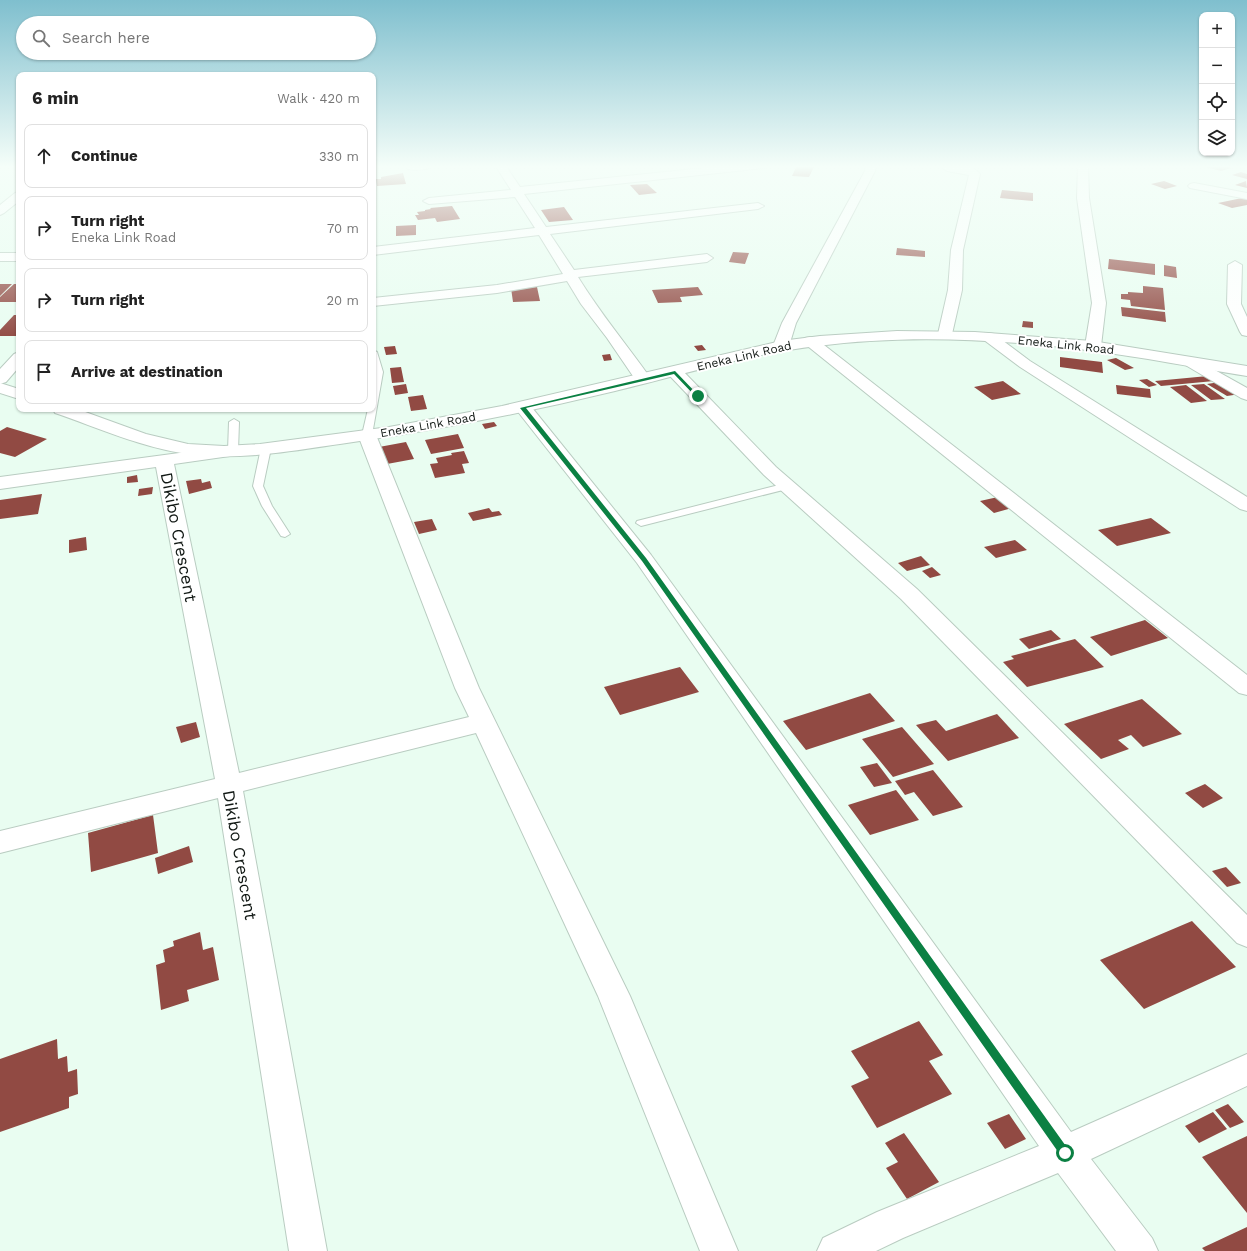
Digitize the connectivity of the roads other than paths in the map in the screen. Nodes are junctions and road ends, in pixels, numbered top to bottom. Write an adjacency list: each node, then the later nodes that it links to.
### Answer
1 (537, 223): 6 (street)
2 (608, 223): 6 (street)
3 (842, 223): 19 (street)
4 (963, 223): 16 (street)
5 (1087, 223): 20 (street)
6 (542, 231): 7 (street); 12 (street)
7 (376, 251)
8 (0, 257): 9 (street)
9 (16, 257)
10 (707, 258): 12 (street)
11 (1235, 265): 14 (street)
12 (571, 275): 13 (street); 27 (street)
13 (376, 302)
14 (1241, 304): 15 (street)
15 (1247, 332)
16 (945, 334): 17 (street, Eneka Link Road); 18 (street, Eneka Link Road)
17 (989, 337): 20 (street, Eneka Link Road); 42 (street)
18 (810, 341): 19 (street, Eneka Link Road); 45 (street)
19 (781, 346): 25 (street, Eneka Link Road)
20 (1093, 346): 23 (street, Eneka Link Road)
21 (16, 360): 26 (street)
22 (376, 362): 30 (lane)
23 (1192, 363): 24 (street, Eneka Link Road); 31 (street)
24 (1247, 370)
25 (675, 372): 27 (street, Eneka Link Road); 41 (street)
26 (0, 379)
27 (642, 379): 32 (street, Eneka Link Road)
28 (0, 388): 29 (street)
29 (16, 393)
30 (376, 393)
31 (1247, 395)
32 (523, 408): 36 (street, Eneka Link Road); 51 (street)
33 (70, 412): 38 (street, Eneka Link Road)
34 (372, 412): 36 (lane)
35 (234, 422): 38 (lane)
36 (367, 435): 37 (street, Eneka Link Road); 46 (street)
37 (266, 448): 38 (street, Eneka Link Road); 44 (lane)
38 (228, 452): 39 (street)
39 (164, 460): 40 (street); 47 (street, Dikibo Crescent)
40 (0, 483)
41 (788, 486): 43 (lane); 49 (street)
42 (1247, 505)
43 (641, 523)
44 (285, 534)
45 (1247, 686)
46 (484, 722): 47 (street); 53 (street)
47 (229, 786): 48 (street); 52 (street, Dikibo Crescent)
48 (0, 842)
49 (1247, 934)
50 (1247, 1070): 51 (street)
51 (1065, 1153): 54 (street); 55 (street)
52 (308, 1251)
53 (719, 1251)
54 (836, 1251)
55 (1139, 1251)

